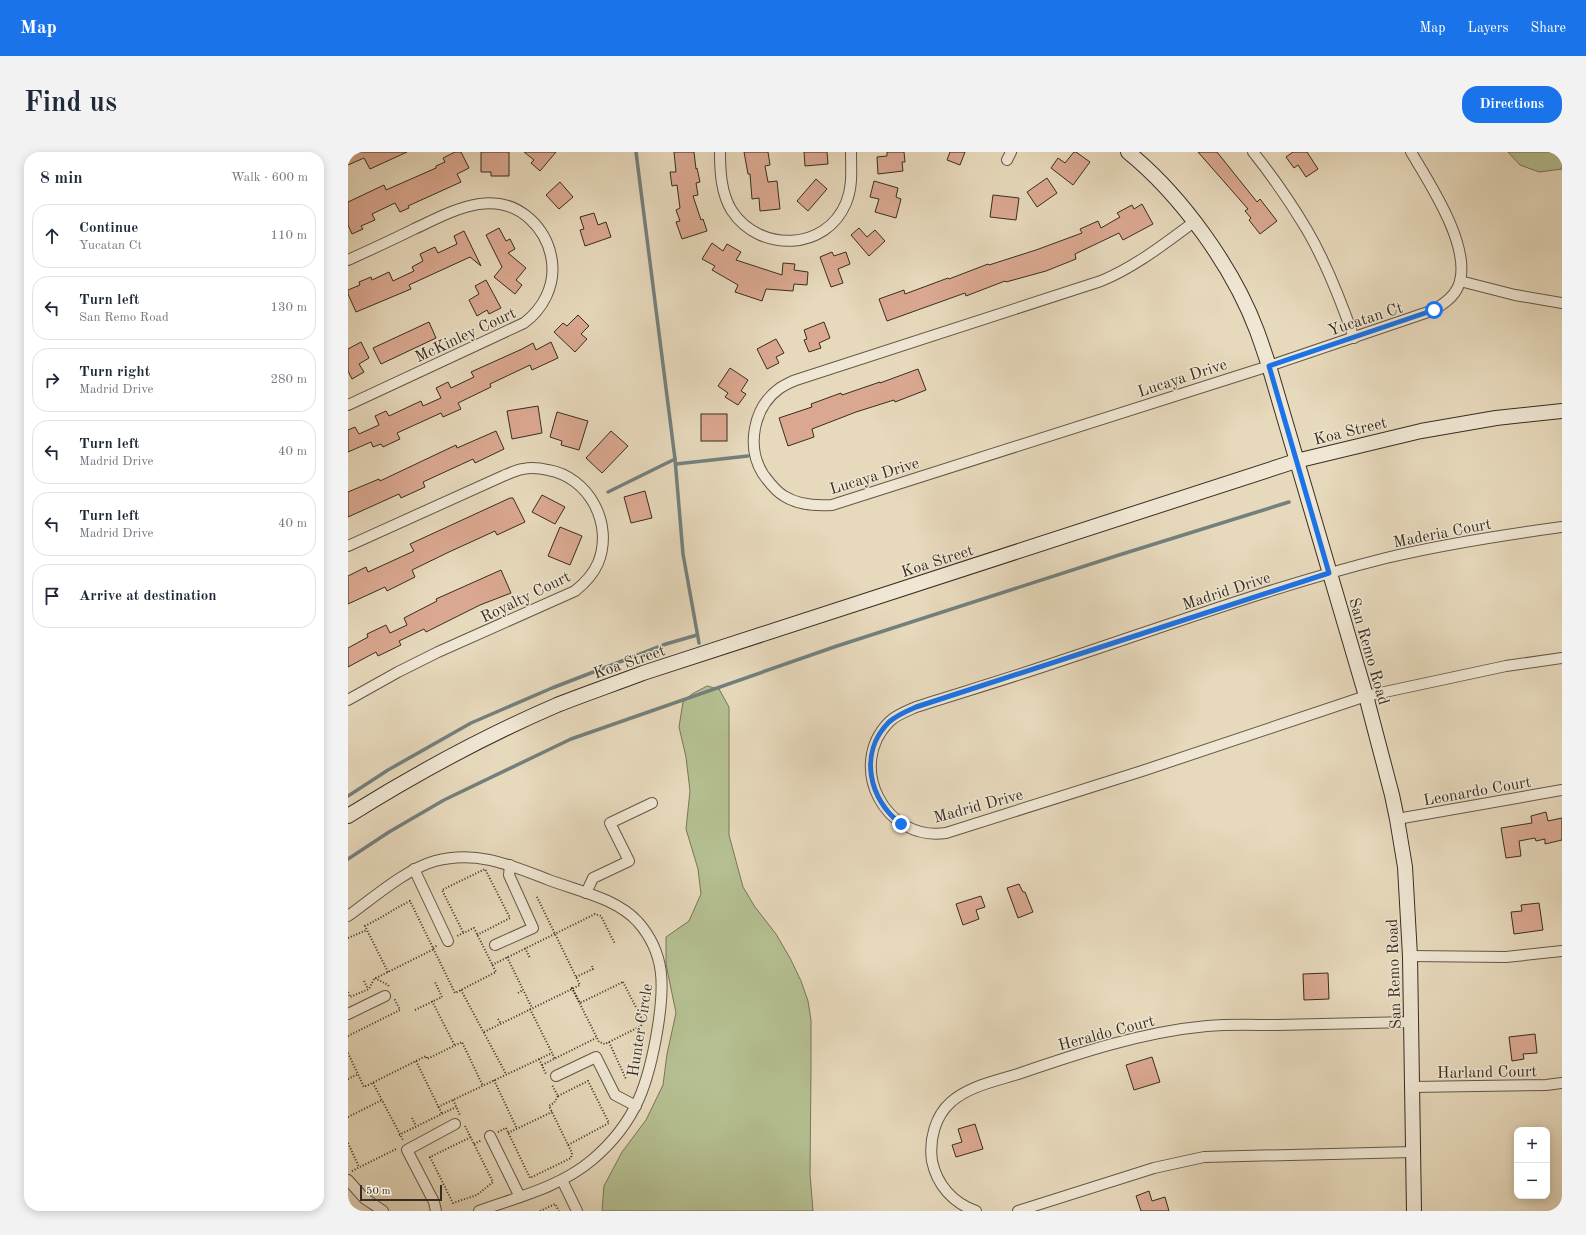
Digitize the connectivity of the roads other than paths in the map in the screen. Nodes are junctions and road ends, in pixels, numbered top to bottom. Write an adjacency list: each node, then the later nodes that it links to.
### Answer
1 (720, 152): 2 (street)
2 (851, 152)
3 (1128, 152): 6 (main road, San Remo Road)
4 (1253, 152): 10 (street)
5 (1411, 152): 8 (street, Yucatan Ct)
6 (1194, 222): 11 (main road, San Remo Road); 11 (street, Lucaya Drive)
7 (348, 260): 12 (street, McKinley Court)
8 (1460, 281): 9 (street); 10 (street, Yucatan Ct)
9 (1562, 303)
10 (1354, 338): 11 (street, Yucatan Ct)
11 (1269, 366): 14 (main road, San Remo Road)
12 (348, 405)
13 (1562, 411): 14 (main road, Koa Street)
14 (1296, 461): 17 (main road, San Remo Road); 23 (main road, Koa Street)
15 (1562, 527): 17 (street, Maderia Court)
16 (348, 546): 20 (street, Royalty Court)
17 (1329, 573): 19 (main road, San Remo Road); 19 (street, Madrid Drive)
18 (1562, 658): 19 (street)
19 (1366, 696): 24 (main road, San Remo Road)
20 (348, 700)
21 (1562, 790): 24 (street, Leonardo Court)
22 (652, 803): 27 (street)
23 (348, 816)
24 (1396, 819): 32 (main road, San Remo Road)
25 (510, 865): 26 (street, Hunter Circle); 27 (street, Hunter Circle); 30 (street)
26 (414, 870): 28 (street, Hunter Circle); 29 (street)
27 (586, 893): 39 (street, Hunter Circle)
28 (348, 916)
29 (448, 940)
30 (495, 945)
31 (1562, 950): 32 (street)
32 (1410, 956): 35 (main road, San Remo Road)
33 (385, 996): 34 (street)
34 (348, 1014)
35 (1411, 1022): 38 (main road, San Remo Road); 50 (street, Heraldo Court)
36 (552, 1079): 39 (street)
37 (1562, 1083): 38 (street, Harland Court)
38 (1412, 1087): 42 (main road, San Remo Road)
39 (636, 1106): 44 (street, Hunter Circle)
40 (455, 1124): 47 (street)
41 (490, 1136): 45 (street)
42 (1413, 1152): 51 (street); 52 (main road, San Remo Road)
43 (348, 1180): 46 (street)
44 (562, 1180): 45 (street, Hunter Circle); 49 (street)
45 (520, 1197): 48 (street, Hunter Circle)
46 (383, 1211)
47 (436, 1211)
48 (479, 1211)
49 (577, 1211)
50 (976, 1211)
51 (1018, 1211)
52 (1414, 1211)

